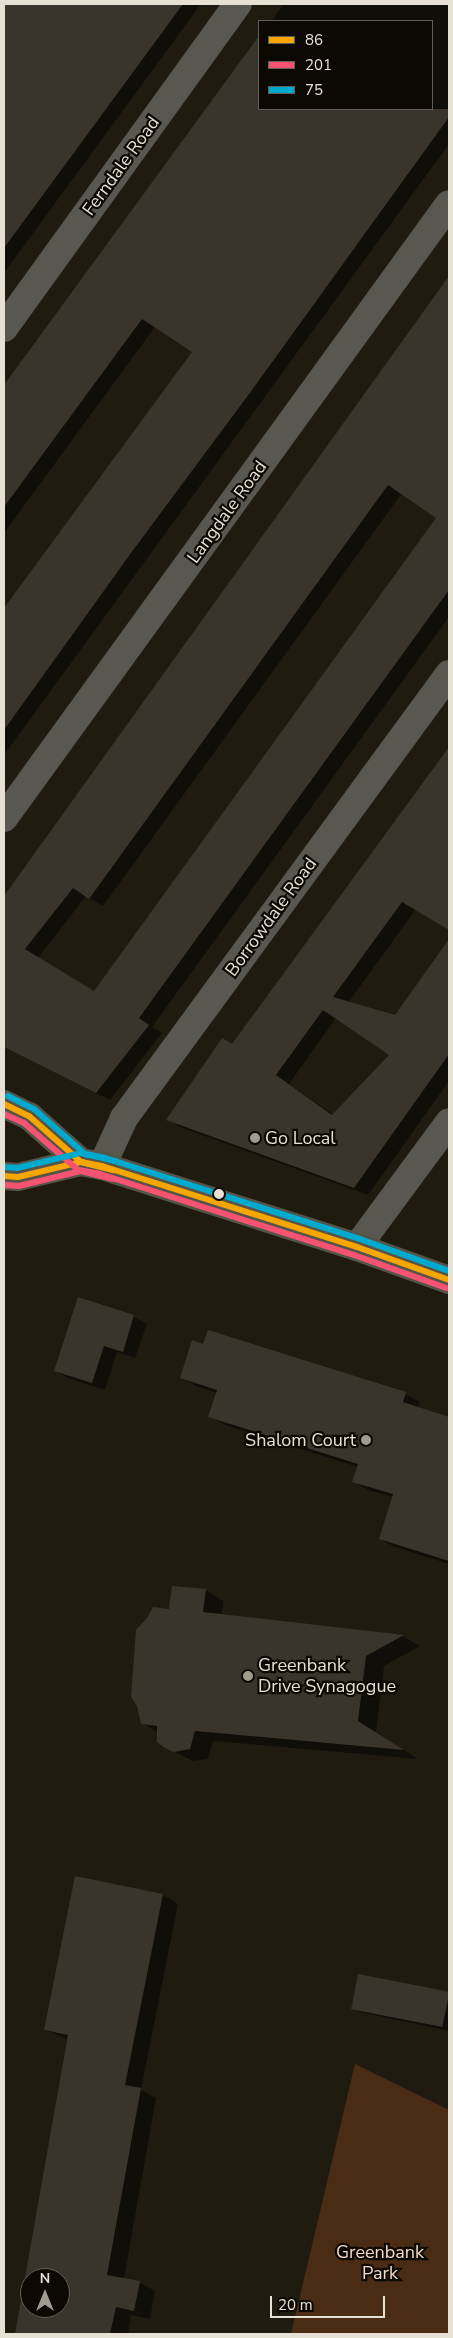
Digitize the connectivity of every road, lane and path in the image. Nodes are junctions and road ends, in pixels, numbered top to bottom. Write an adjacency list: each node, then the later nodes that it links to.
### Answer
1 (238, 4): 3 (street, Ferndale Road)
2 (449, 204): 5 (street, Langdale Road)
3 (4, 328)
4 (449, 674): 8 (street, Borrowdale Road)
5 (4, 818)
6 (4, 1104): 8 (highway)
7 (449, 1122): 10 (street)
8 (92, 1164): 9 (highway); 10 (highway)
9 (4, 1176)
10 (357, 1247): 11 (highway)
11 (449, 1280)

